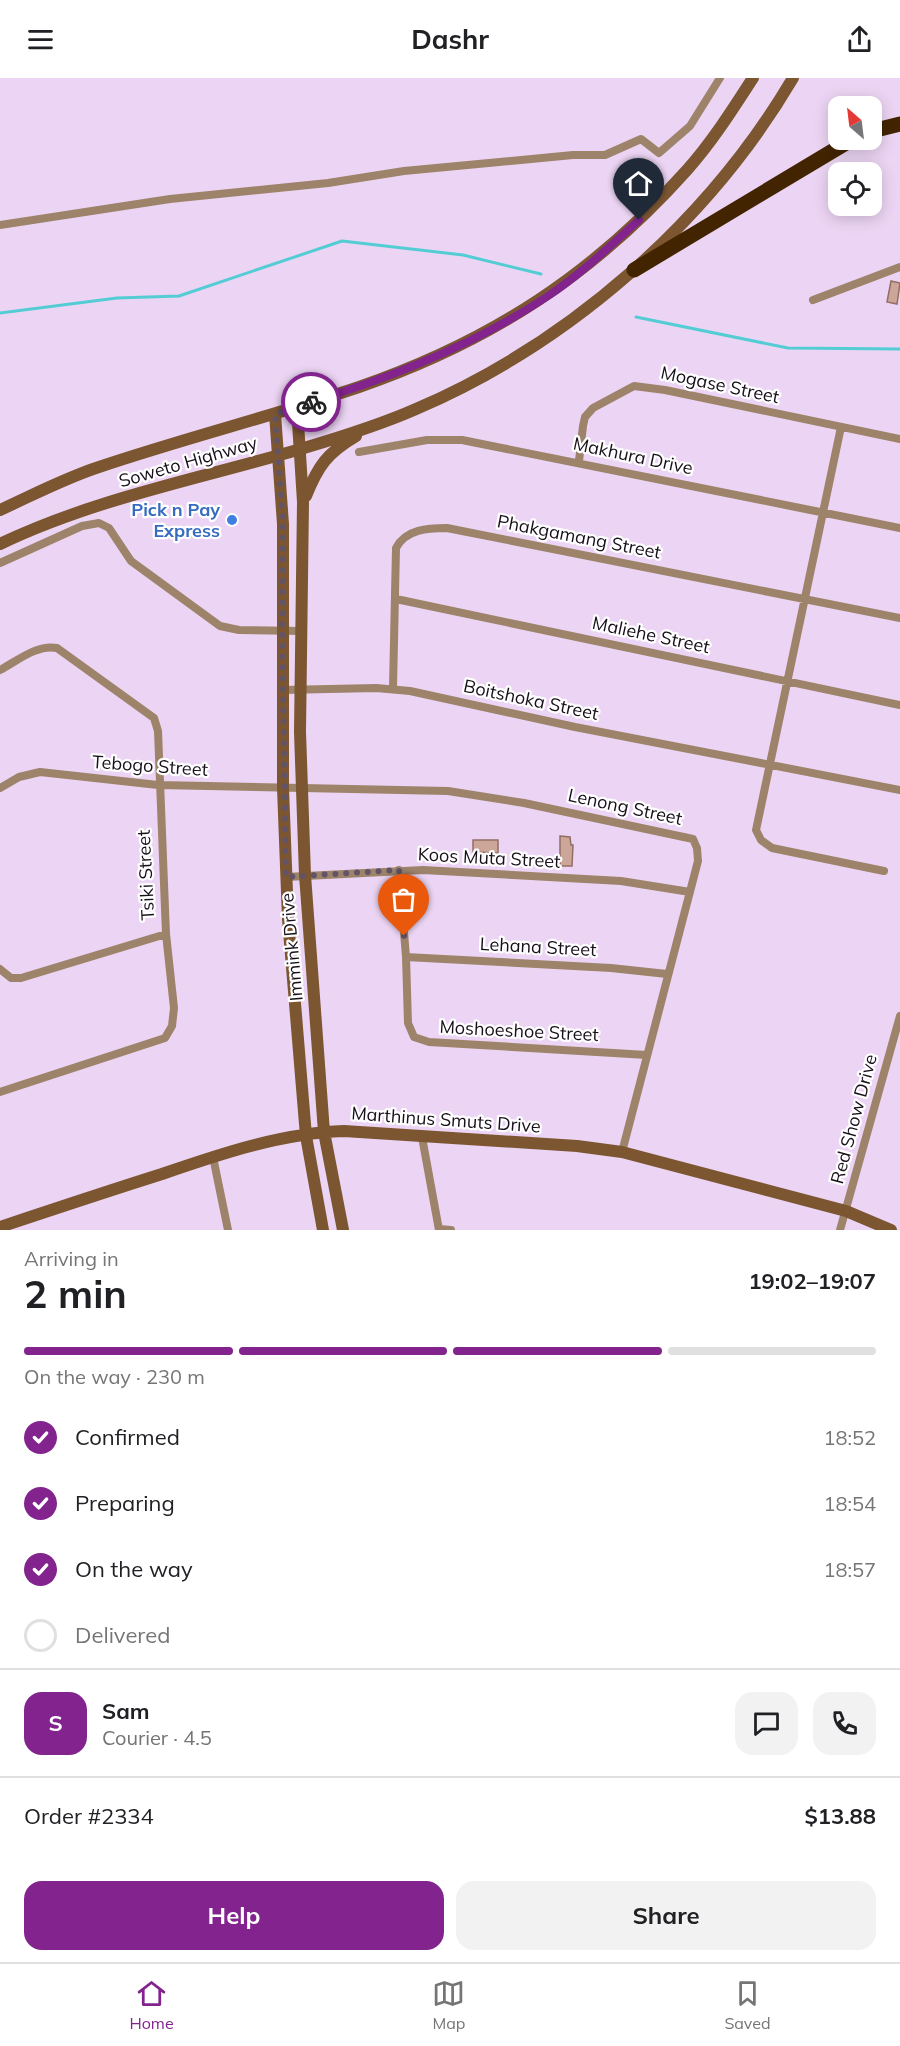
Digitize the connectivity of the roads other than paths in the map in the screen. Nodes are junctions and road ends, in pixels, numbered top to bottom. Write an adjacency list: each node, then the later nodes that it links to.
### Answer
1 (720, 78): 7 (street)
2 (753, 78): 11 (main road, Soweto Highway)
3 (793, 78): 9 (main road, Soweto Highway)
4 (900, 124): 5 (highway)
5 (882, 128)
6 (834, 150): 9 (highway)
7 (0, 225)
8 (900, 267): 10 (street)
9 (634, 270): 13 (main road, Soweto Highway)
10 (813, 300)
11 (297, 407): 12 (main road, Soweto Highway); 16 (main road, Immink Drive)
12 (275, 414): 18 (main road, Immink Drive); 21 (main road, Soweto Highway)
13 (387, 420): 16 (main road, Soweto Highway); 20 (main road)
14 (841, 427): 15 (street, Mogase Street); 19 (street, Mogase Street); 22 (street)
15 (900, 439)
16 (301, 448): 18 (main road, Soweto Highway); 20 (main road, Immink Drive)
17 (358, 452): 19 (street, Makhura Drive)
18 (278, 454): 24 (main road, Soweto Highway); 29 (main road, Immink Drive)
19 (579, 461): 22 (street, Makhura Drive)
20 (303, 502): 30 (main road, Immink Drive)
21 (0, 510)
22 (825, 513): 23 (street, Makhura Drive); 26 (street)
23 (900, 528)
24 (0, 544)
25 (0, 563): 29 (street)
26 (807, 598): 27 (street, Phakgamang Street); 28 (street, Phakgamang Street); 32 (street)
27 (396, 599): 32 (street, Maliehe Street); 33 (street, Phakgamang Street)
28 (900, 618)
29 (282, 631): 30 (street); 35 (main road, Immink Drive)
30 (301, 631): 34 (main road, Immink Drive)
31 (0, 670): 38 (street, Tsiki Street)
32 (788, 681): 36 (street, Maliehe Street); 37 (street)
33 (393, 688): 34 (street, Boitshoka Street); 37 (street, Boitshoka Street)
34 (301, 689): 35 (street, Boitshoka Street); 39 (main road, Immink Drive)
35 (283, 690): 41 (main road, Immink Drive)
36 (900, 705)
37 (771, 765): 42 (street, Boitshoka Street); 44 (street)
38 (158, 785): 40 (street, Tebogo Street); 41 (street, Tebogo Street); 48 (street, Tsiki Street)
39 (301, 787): 41 (street, Tebogo Street); 45 (main road, Immink Drive); 47 (street, Lenong Street)
40 (0, 788)
41 (283, 788): 46 (main road, Immink Drive)
42 (900, 790)
43 (399, 870): 45 (street, Koos Muta Street); 47 (street, Koos Muta Street); 49 (street, Moshoeshoe Street)
44 (884, 872)
45 (305, 875): 46 (street, Koos Muta Street); 55 (main road, Immink Drive)
46 (286, 877): 56 (main road, Immink Drive)
47 (690, 892): 51 (street, Lenong Street)
48 (166, 934): 50 (street); 54 (street, Tsiki Street)
49 (406, 957): 51 (street, Lehana Street); 53 (street, Moshoeshoe Street)
50 (0, 969)
51 (668, 974): 53 (street, Lenong Street)
52 (900, 1016): 60 (street, Red Show Drive)
53 (647, 1055): 58 (street, Lenong Street)
54 (0, 1092)
55 (324, 1132): 56 (main road, Marthinus Smuts Drive); 57 (main road, Marthinus Smuts Drive); 64 (main road, Immink Drive)
56 (306, 1136): 59 (main road, Marthinus Smuts Drive); 63 (main road, Immink Drive)
57 (422, 1137): 58 (main road, Marthinus Smuts Drive); 65 (street)
58 (622, 1152): 60 (main road, Marthinus Smuts Drive)
59 (213, 1157): 61 (main road, Marthinus Smuts Drive); 62 (street)
60 (846, 1211): 67 (street, Red Show Drive); 68 (main road, Marthinus Smuts Drive)
61 (0, 1227)
62 (228, 1230)
63 (323, 1230)
64 (343, 1230)
65 (439, 1230): 66 (street)
66 (451, 1230)
67 (840, 1230)
68 (891, 1230)

